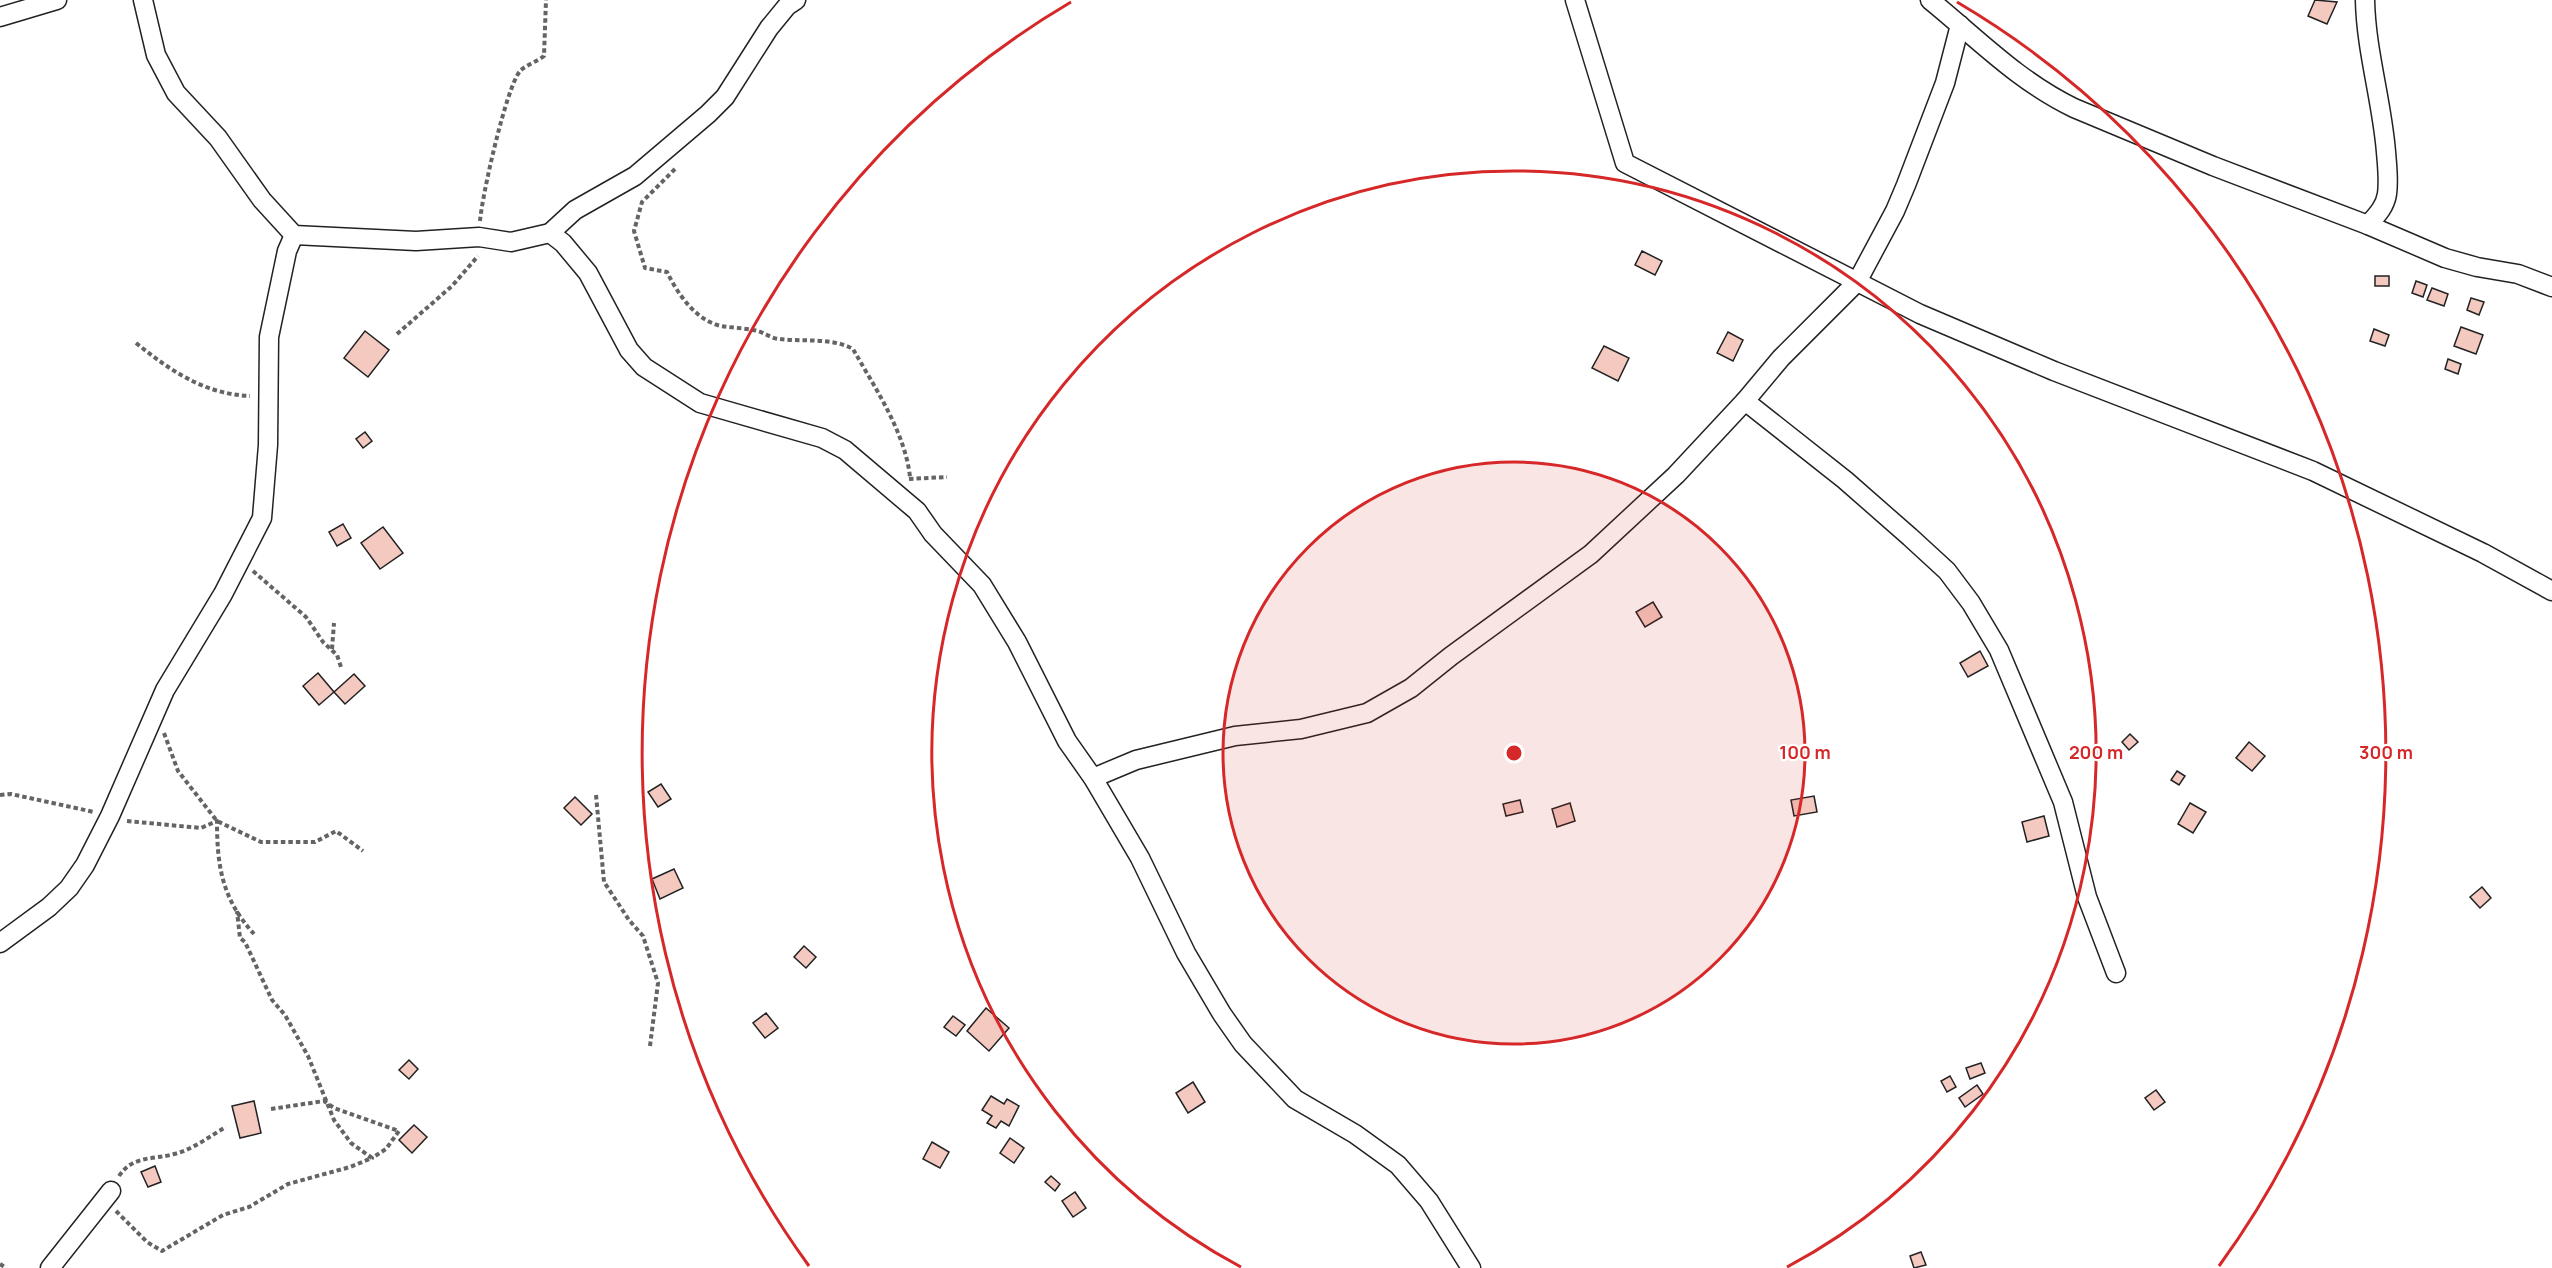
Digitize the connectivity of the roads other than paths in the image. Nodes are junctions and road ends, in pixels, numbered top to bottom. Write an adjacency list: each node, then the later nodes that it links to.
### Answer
1 (57, 0): 7 (street)
2 (142, 0): 11 (street)
3 (796, 0): 10 (street)
4 (1575, 0): 12 (street)
5 (1930, 0): 8 (street)
6 (2365, 0): 9 (street)
7 (0, 17)
8 (1960, 25): 9 (street); 12 (street)
9 (2368, 225): 13 (street)
10 (550, 233): 11 (street); 16 (street)
11 (294, 235): 17 (street)
12 (1857, 282): 14 (street); 15 (street)
13 (2552, 287)
14 (1745, 400): 16 (street); 18 (street)
15 (2552, 591)
16 (1094, 778): 21 (street)
17 (0, 943)
18 (2116, 974)
19 (111, 1191): 20 (street)
20 (50, 1268)
21 (1472, 1268)

